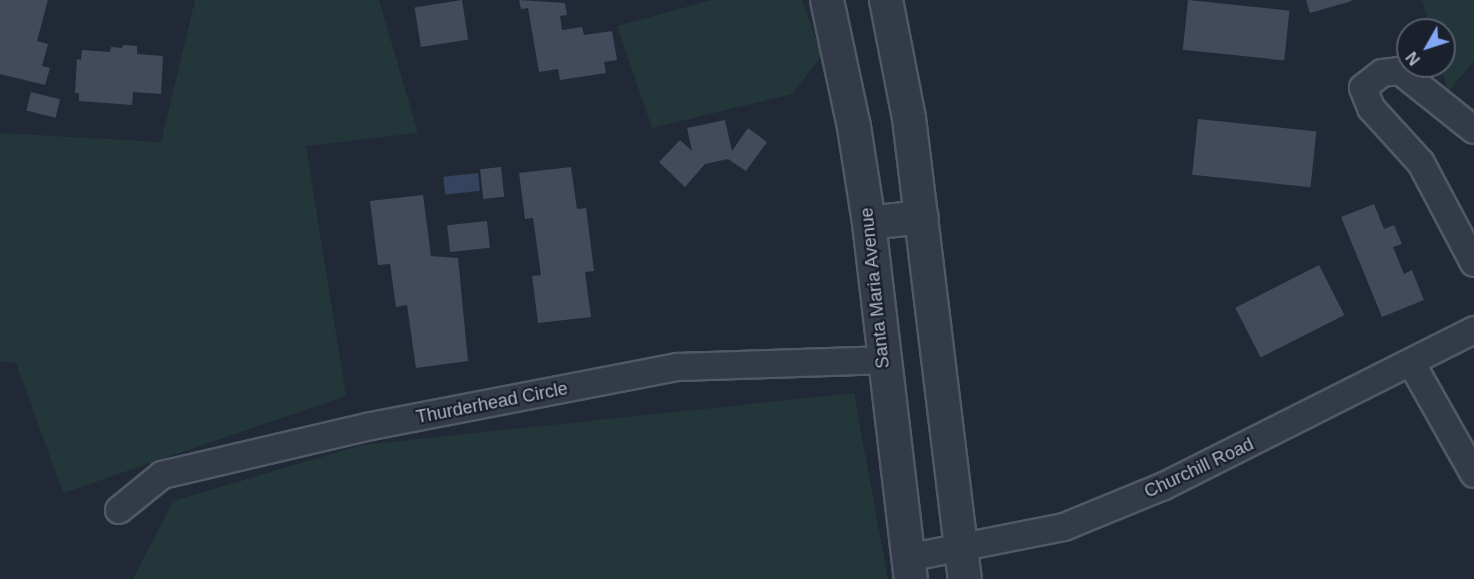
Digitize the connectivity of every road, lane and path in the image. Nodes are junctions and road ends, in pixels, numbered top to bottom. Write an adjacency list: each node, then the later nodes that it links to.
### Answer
1 (827, 0): 5 (street, Santa Maria Avenue)
2 (885, 0): 4 (street)
3 (1474, 130): 6 (street)
4 (922, 216): 5 (street); 12 (street)
5 (869, 223): 8 (street, Santa Maria Avenue)
6 (1474, 262)
7 (1474, 330): 9 (street, Churchill Road)
8 (883, 360): 11 (street, Thurderhead Circle); 13 (street, Santa Maria Avenue)
9 (1412, 364): 10 (street); 12 (street, Churchill Road)
10 (1474, 474)
11 (119, 510)
12 (958, 547): 13 (street, Churchill Road); 14 (street)
13 (909, 568)
14 (965, 579)

